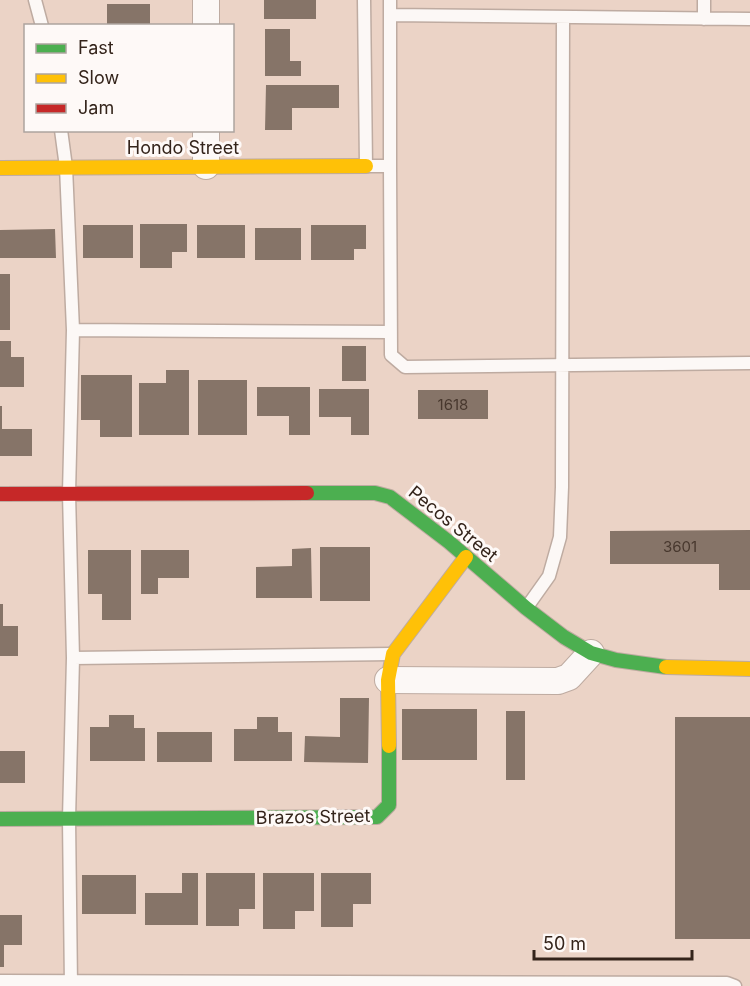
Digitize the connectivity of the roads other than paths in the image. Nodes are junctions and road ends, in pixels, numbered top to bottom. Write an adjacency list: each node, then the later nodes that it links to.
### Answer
1 (35, 0): 10 (lane)
2 (206, 0): 11 (street)
3 (364, 0): 15 (lane)
4 (390, 0): 6 (lane)
5 (704, 0): 8 (lane)
6 (390, 15): 7 (lane); 16 (lane)
7 (563, 17): 8 (lane); 22 (lane)
8 (704, 19): 9 (lane)
9 (750, 19)
10 (41, 24)
11 (206, 24)
12 (60, 132): 17 (lane)
13 (206, 132): 14 (street)
14 (206, 166): 15 (street, Hondo Street); 17 (street, Hondo Street)
15 (366, 166): 16 (lane)
16 (390, 166): 20 (lane)
17 (66, 167): 18 (street, Hondo Street); 19 (lane)
18 (0, 168)
19 (73, 330): 20 (lane); 24 (lane)
20 (390, 332): 22 (lane)
21 (750, 363): 22 (lane)
22 (562, 365): 26 (lane)
23 (0, 494): 24 (street, Pecos Street)
24 (69, 494): 25 (street, Pecos Street); 29 (lane)
25 (466, 557): 26 (street, Pecos Street); 28 (street)
26 (526, 608): 27 (street, Pecos Street)
27 (591, 653): 30 (street, Pecos Street); 31 (street)
28 (393, 654): 29 (lane); 31 (street, Brazos Street)
29 (73, 658): 33 (lane)
30 (750, 669)
31 (388, 680): 33 (street, Brazos Street)
32 (0, 819): 33 (street, Brazos Street)
33 (69, 819): 35 (lane)
34 (0, 981): 35 (lane)
35 (71, 984): 36 (lane)
36 (735, 986)

